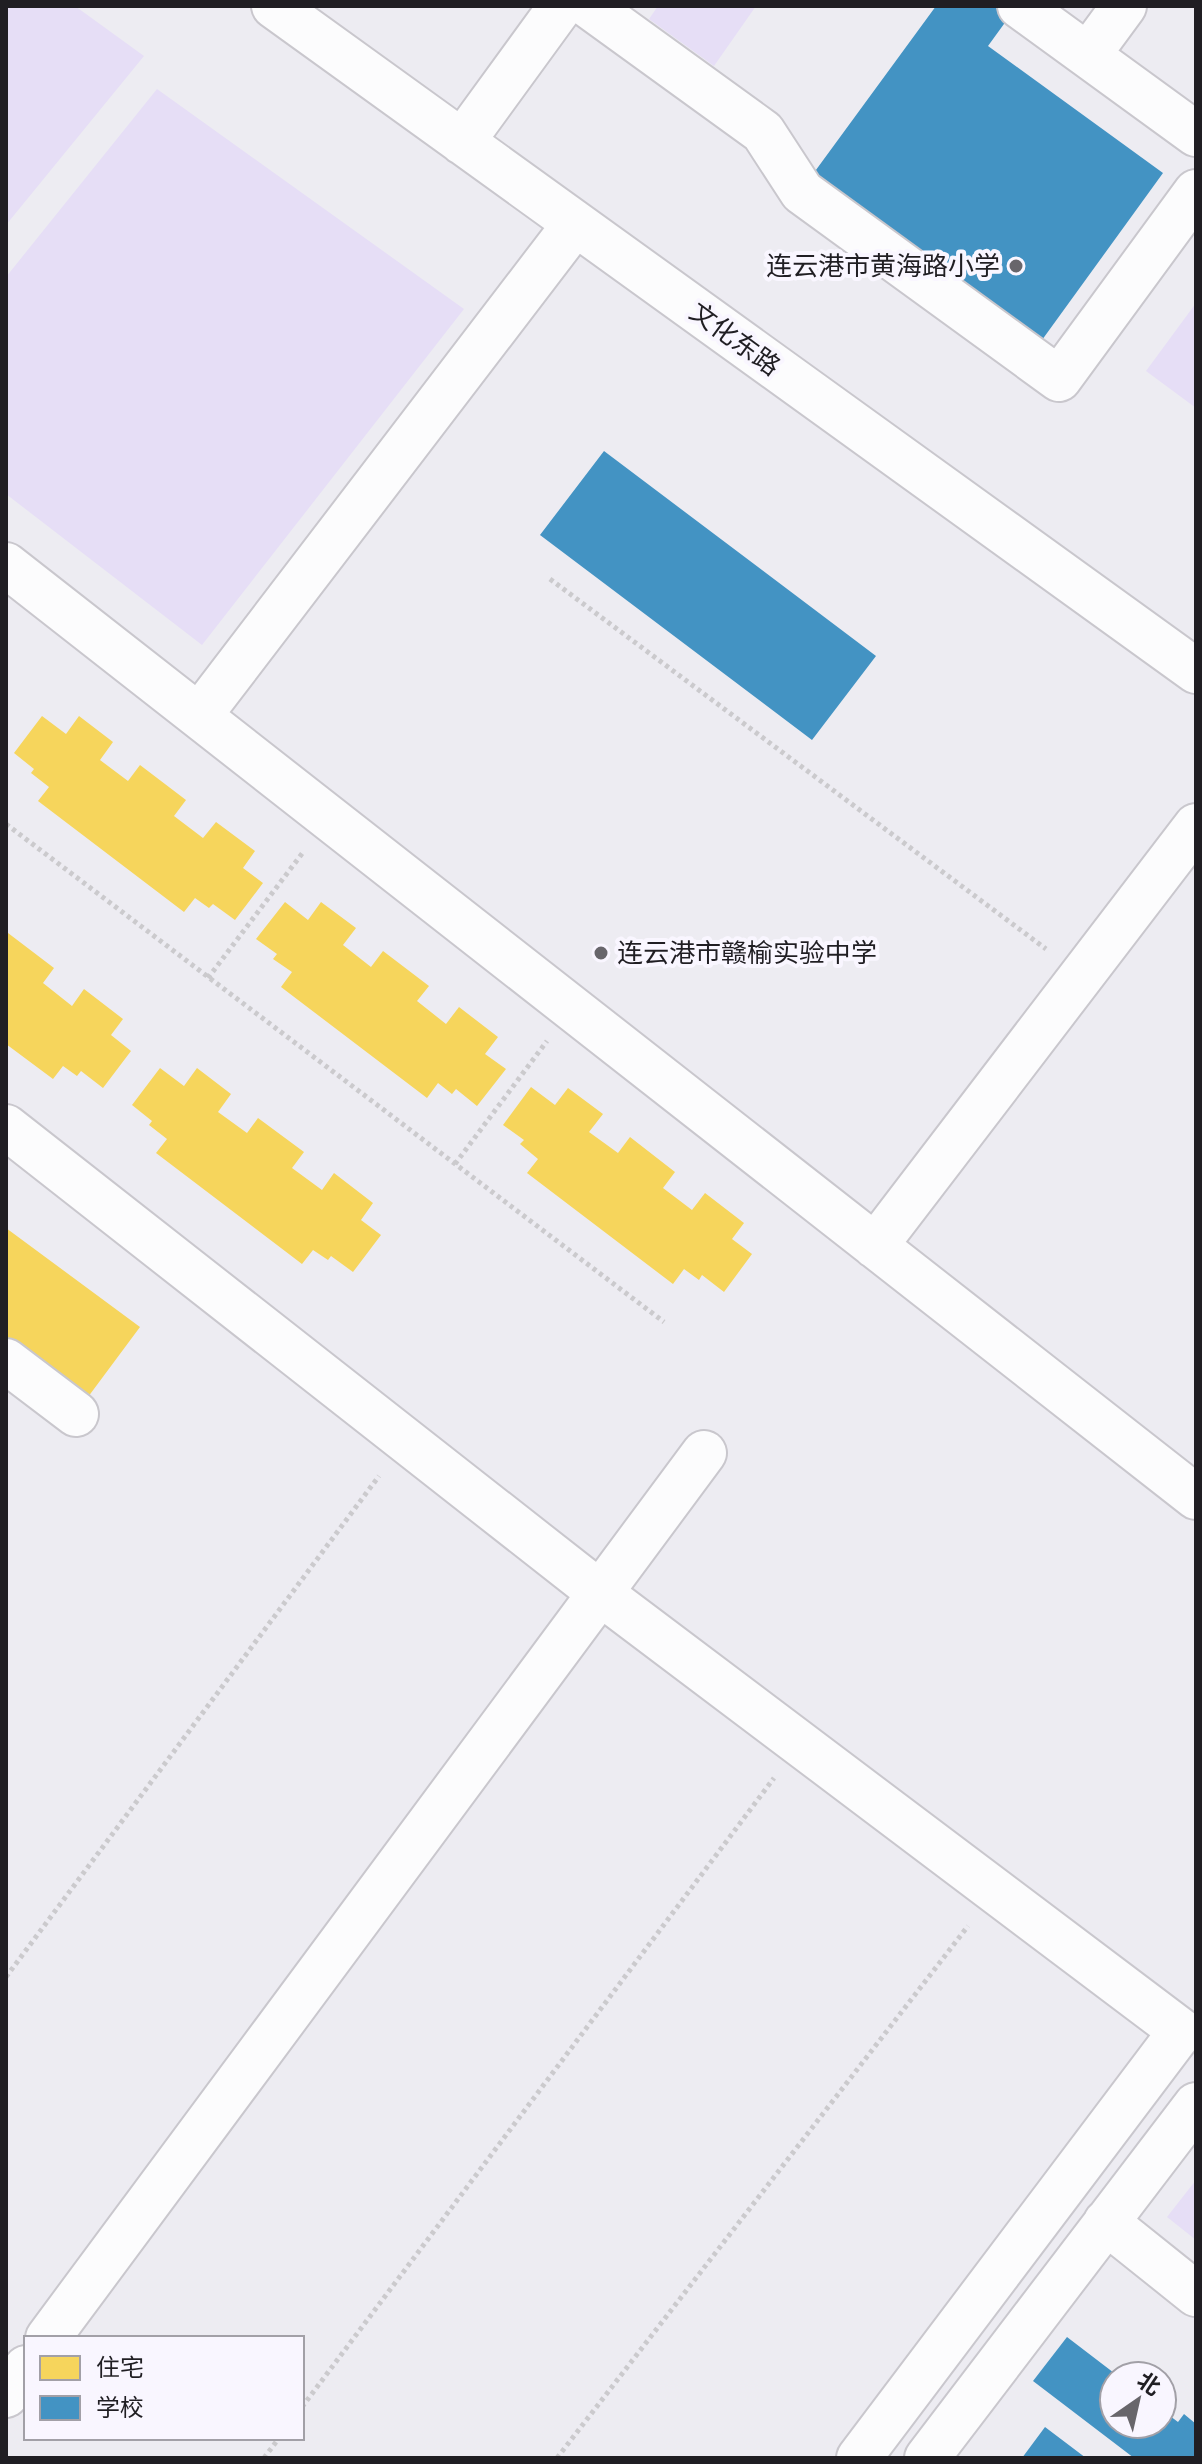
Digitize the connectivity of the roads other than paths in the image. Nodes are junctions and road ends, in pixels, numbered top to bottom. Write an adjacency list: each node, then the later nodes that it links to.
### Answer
1 (274, 6): 8 (street, 文化东路)
2 (561, 6): 8 (street)
3 (589, 6): 9 (street)
4 (1020, 6): 6 (street)
5 (1124, 6): 6 (street)
6 (1088, 55): 7 (street)
7 (1196, 134)
8 (462, 142): 10 (street, 文化东路)
9 (1196, 192)
10 (575, 224): 12 (street, 文化东路); 13 (street)
11 (6, 565): 13 (street)
12 (1196, 671)
13 (199, 716): 16 (street)
14 (1196, 826): 16 (street)
15 (6, 1127): 21 (street)
16 (875, 1246): 20 (street)
17 (6, 1361): 18 (street)
18 (76, 1414)
19 (704, 1453): 21 (street)
20 (1196, 1497)
21 (600, 1593): 25 (street); 28 (street)
22 (1196, 2105): 23 (street)
23 (1106, 2222): 24 (street); 29 (street)
24 (1196, 2294)
25 (49, 2336)
26 (24, 2371): 27 (street)
27 (6, 2395)
28 (859, 2458)
29 (927, 2458)

